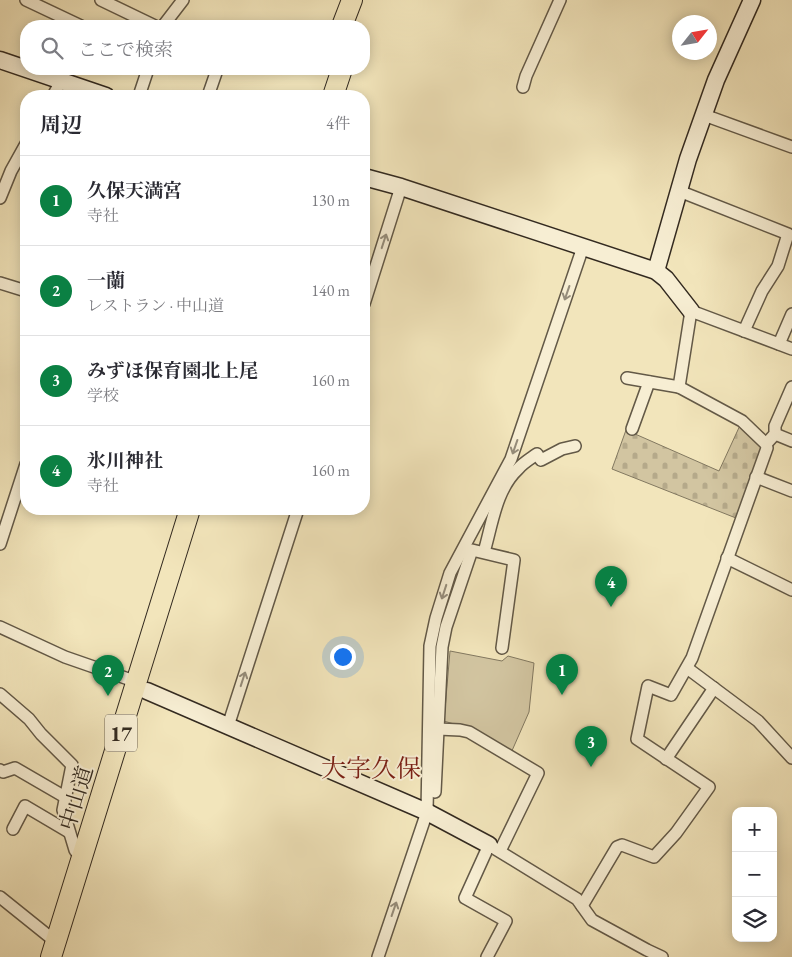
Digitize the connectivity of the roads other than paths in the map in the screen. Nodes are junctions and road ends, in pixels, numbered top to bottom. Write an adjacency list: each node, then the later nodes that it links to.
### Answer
1 (26, 0): 8 (street)
2 (101, 0): 9 (street)
3 (183, 0): 10 (street)
4 (352, 0): 11 (highway)
5 (367, 0): 12 (highway)
6 (560, 0): 21 (street)
7 (752, 0): 28 (street)
8 (68, 20)
9 (143, 20)
10 (168, 20)
11 (344, 20)
12 (359, 20)
13 (0, 60): 14 (street)
14 (20, 67)
15 (44, 75): 20 (street)
16 (146, 75): 24 (street)
17 (215, 75): 25 (street)
18 (326, 75): 26 (highway)
19 (340, 75): 27 (highway)
20 (62, 81): 22 (street); 23 (street)
21 (523, 87)
22 (57, 90)
23 (88, 90)
24 (141, 90)
25 (210, 90)
26 (321, 90)
27 (335, 90)
28 (704, 115): 29 (street); 33 (street)
29 (792, 147)
30 (20, 155): 34 (street)
31 (370, 179): 32 (street)
32 (401, 187): 37 (street); 41 (street, one-way to 32)
33 (679, 191): 36 (street); 39 (street)
34 (0, 198)
35 (792, 222): 36 (street)
36 (788, 234): 38 (street)
37 (583, 247): 39 (street); 64 (street, one-way to 64)
38 (787, 255): 45 (street)
39 (656, 271): 43 (street)
40 (0, 283): 42 (street)
41 (370, 285)
42 (20, 289)
43 (691, 312): 45 (street); 50 (street)
44 (792, 314): 46 (street)
45 (744, 331): 46 (street)
46 (779, 344): 47 (street)
47 (792, 349)
48 (627, 378): 49 (street)
49 (649, 382): 50 (street); 52 (street)
50 (679, 387): 55 (street)
51 (792, 387): 53 (street)
52 (632, 428)
53 (775, 434): 54 (street); 55 (street)
54 (792, 441)
55 (766, 444): 57 (street)
56 (574, 446): 64 (street)
57 (756, 477): 59 (street); 65 (street)
58 (20, 482): 63 (street)
59 (792, 491)
60 (188, 515): 70 (highway, 中山道 / 17)
61 (200, 515): 70 (highway, 中山道 / 17)
62 (296, 515): 73 (street, one-way to 62)
63 (0, 544)
64 (475, 547): 68 (street); 74 (street); 79 (street, one-way to 79)
65 (727, 558): 66 (street); 69 (street)
66 (792, 590)
67 (0, 628): 70 (street)
68 (502, 648)
69 (687, 668): 71 (street); 76 (street)
70 (142, 686): 73 (street); 83 (highway, 中山道 / 17); 86 (highway, 中山道 / 17)
71 (714, 688): 75 (street); 76 (street)
72 (0, 694): 78 (street)
73 (228, 726): 79 (street)
74 (438, 729): 79 (street); 82 (street)
75 (792, 758)
76 (666, 759): 85 (street)
77 (0, 770): 78 (street)
78 (65, 797): 81 (street)
79 (430, 814): 82 (street); 87 (street, one-way to 79)
80 (13, 828): 81 (street)
81 (69, 832): 83 (street)
82 (494, 848): 85 (street); 88 (street)
83 (82, 860): 86 (highway, 中山道 / 17)
84 (0, 897): 86 (street)
85 (582, 906): 89 (street)
86 (57, 952)
87 (380, 956)
88 (487, 957)
89 (662, 957)

